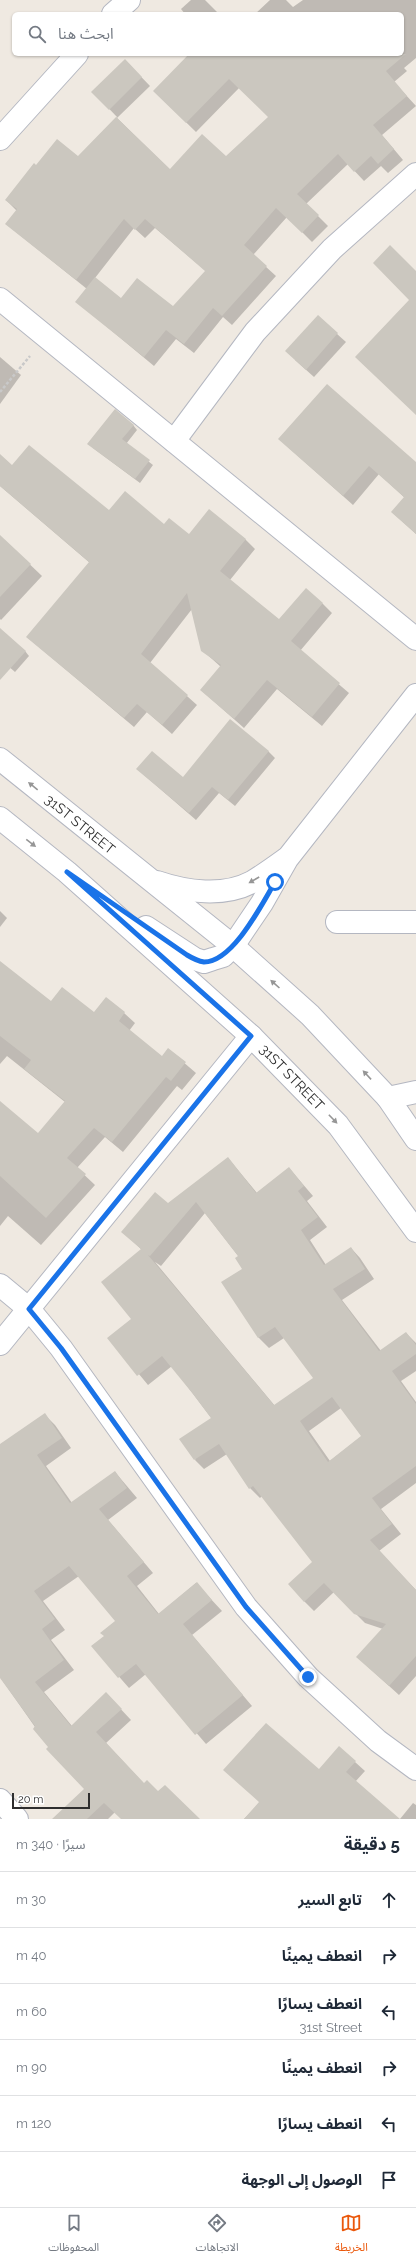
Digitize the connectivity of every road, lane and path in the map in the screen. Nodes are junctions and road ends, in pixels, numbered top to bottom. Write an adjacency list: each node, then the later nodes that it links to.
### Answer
1 (129, 0): 2 (street)
2 (115, 12)
3 (75, 56): 4 (street)
4 (0, 139)
5 (416, 174): 9 (street)
6 (0, 299): 7 (street)
7 (46, 337): 8 (path); 9 (street)
8 (0, 392)
9 (174, 441): 10 (street)
10 (416, 639)
11 (416, 695): 14 (street)
12 (0, 759): 16 (street, 31ST STREET, one-way to 12)
13 (0, 818): 15 (street, 31ST STREET, one-way to 15)
14 (287, 859): 16 (street, one-way to 16); 19 (street)
15 (67, 872): 19 (street); 20 (street, 31ST STREET)
16 (146, 878): 19 (street, 31ST STREET)
17 (336, 922): 18 (street)
18 (416, 922)
19 (233, 946): 22 (street, 31ST STREET, one-way to 19)
20 (251, 1036): 24 (street, 31ST STREET, one-way to 24); 26 (street)
21 (416, 1092): 22 (street)
22 (388, 1098): 23 (street, 31ST STREET)
23 (416, 1139)
24 (416, 1231)
25 (0, 1285): 26 (street)
26 (29, 1309): 27 (street); 28 (street)
27 (0, 1344)
28 (416, 1769)
29 (0, 1800): 30 (street)
30 (17, 1819)

